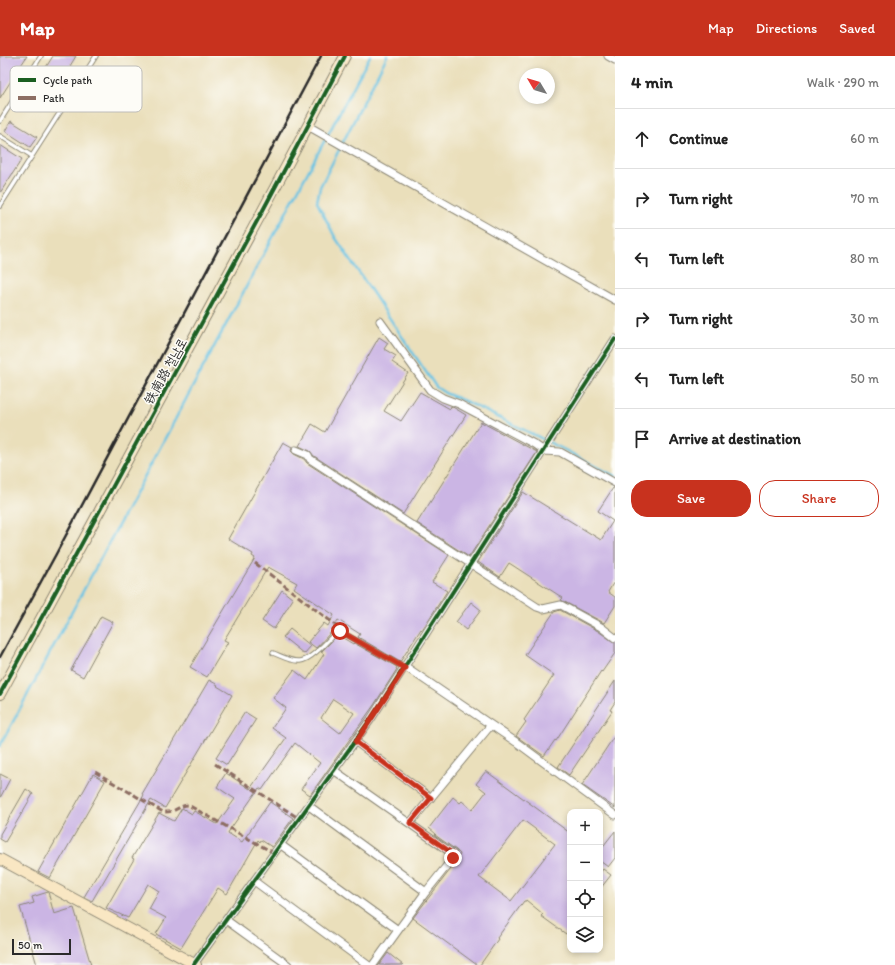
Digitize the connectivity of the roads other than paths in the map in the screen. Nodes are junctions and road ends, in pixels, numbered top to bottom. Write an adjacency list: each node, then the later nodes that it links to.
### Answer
1 (41, 56): 6 (lane)
2 (96, 56): 7 (lane)
3 (345, 56): 11 (street, 铁南路 철남로)
4 (608, 56): 5 (street)
5 (615, 60)
6 (35, 66)
7 (90, 66)
8 (10, 105): 10 (lane)
9 (60, 112): 13 (lane)
10 (0, 121)
11 (308, 126): 15 (street); 25 (street, 铁南路 철남로)
12 (0, 136): 13 (lane)
13 (32, 156): 14 (lane)
14 (0, 206)
15 (615, 300)
16 (380, 321): 18 (street)
17 (615, 339): 18 (street)
18 (546, 448): 20 (street); 21 (street)
19 (296, 450): 21 (street)
20 (615, 483)
21 (472, 564): 22 (street); 24 (street)
22 (615, 638)
23 (273, 653): 24 (lane)
24 (405, 667): 26 (street); 27 (street)
25 (0, 694)
26 (491, 725): 29 (street); 31 (street)
27 (356, 742): 28 (street); 29 (street)
28 (335, 771): 30 (street); 32 (street)
29 (431, 798): 32 (street)
30 (309, 806): 33 (street); 36 (street)
31 (615, 815)
32 (410, 823): 36 (street)
33 (281, 844): 35 (street); 38 (street)
34 (0, 859): 39 (street)
35 (254, 881): 37 (street); 41 (street)
36 (426, 892): 38 (street)
37 (226, 920): 39 (street); 40 (street)
38 (398, 930): 42 (street)
39 (195, 964)
40 (288, 965)
41 (368, 965)
42 (373, 965)

